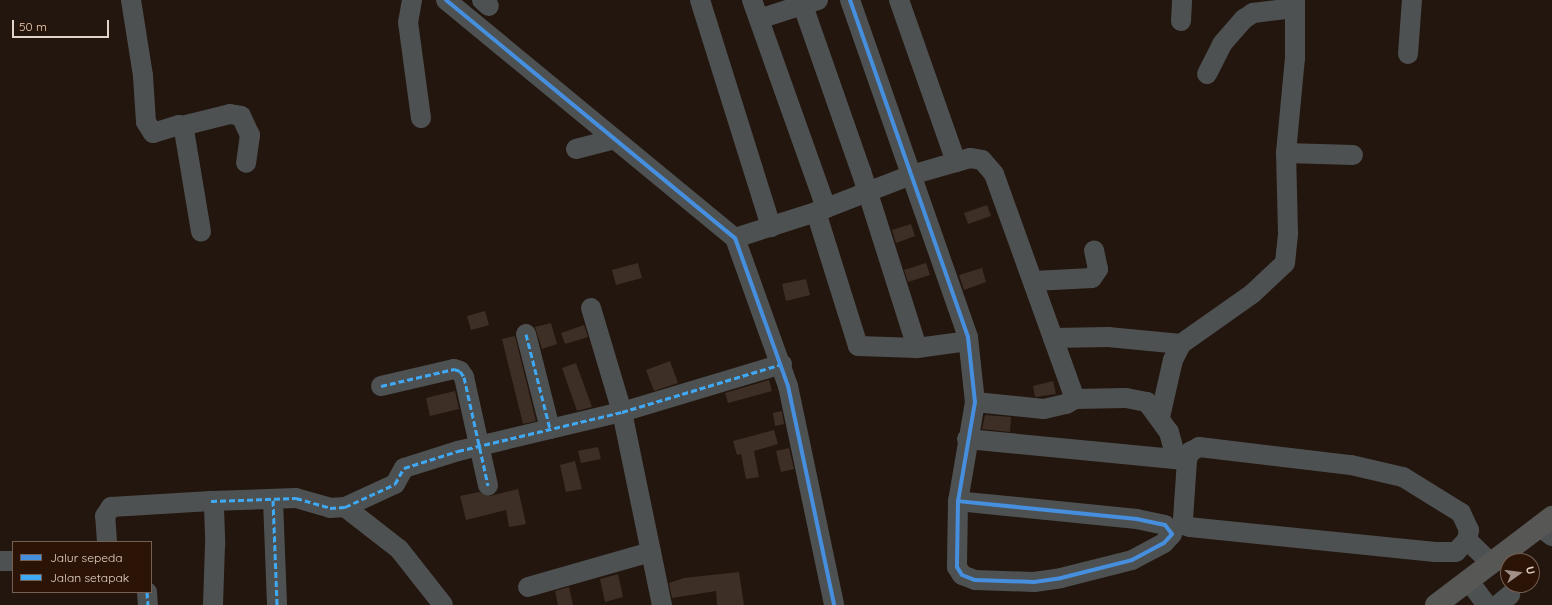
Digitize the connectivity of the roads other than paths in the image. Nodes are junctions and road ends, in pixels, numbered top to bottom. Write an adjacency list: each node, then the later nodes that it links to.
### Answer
1 (131, 0): 17 (street)
2 (412, 0): 16 (street)
3 (446, 0): 18 (street)
4 (700, 0): 27 (street)
5 (752, 0): 12 (street)
6 (850, 0): 24 (street)
7 (900, 0): 22 (street)
8 (1182, 0): 13 (street)
9 (1412, 0): 14 (street)
10 (808, 2): 12 (street); 25 (street)
11 (1295, 4): 15 (street); 20 (street)
12 (759, 19): 26 (street)
13 (1181, 21)
14 (1408, 54)
15 (1207, 74)
16 (421, 118)
17 (182, 126): 23 (street); 28 (street)
18 (615, 139): 19 (street); 29 (street)
19 (576, 149)
20 (1286, 153): 21 (street); 36 (street)
21 (1353, 156)
22 (956, 162): 24 (street); 31 (street)
23 (246, 163)
24 (911, 175): 25 (street); 35 (street)
25 (867, 191): 26 (street); 37 (street)
26 (821, 210): 27 (street); 37 (street)
27 (771, 226): 29 (street)
28 (201, 232)
29 (735, 238): 38 (street)
30 (1094, 250): 31 (street)
31 (1034, 281): 34 (street)
32 (591, 308): 42 (street)
33 (526, 334): 44 (street)
34 (1053, 338): 36 (street); 40 (street)
35 (968, 341): 37 (street); 41 (street)
36 (1181, 344): 43 (street)
37 (917, 348)
38 (782, 364): 42 (street); 69 (street)
39 (381, 386): 46 (street)
40 (1075, 399): 41 (street); 43 (street)
41 (975, 402): 45 (street)
42 (622, 412): 44 (street); 57 (street)
43 (1160, 417): 47 (street)
44 (550, 429): 46 (street)
45 (967, 440): 47 (street); 51 (street)
46 (479, 446): 48 (street); 52 (street)
47 (1182, 460): 53 (street); 55 (street)
48 (488, 485)
49 (273, 500): 50 (street); 52 (street); 66 (street)
50 (211, 501): 56 (street); 65 (street)
51 (958, 501): 53 (street); 53 (street)
52 (345, 507): 67 (street)
53 (1175, 525): 55 (street)
54 (1548, 527): 60 (highway)
55 (1467, 540): 60 (street)
56 (108, 541)
57 (651, 552): 62 (street); 68 (street)
58 (0, 561): 59 (street)
59 (12, 561)
60 (1491, 563): 61 (highway)
61 (1468, 580): 70 (highway); 71 (street)
62 (528, 587)
63 (147, 593): 64 (street)
64 (148, 605)
65 (213, 605)
66 (277, 605)
67 (443, 605)
68 (662, 605)
69 (834, 605)
70 (1436, 605)
71 (1487, 605)

